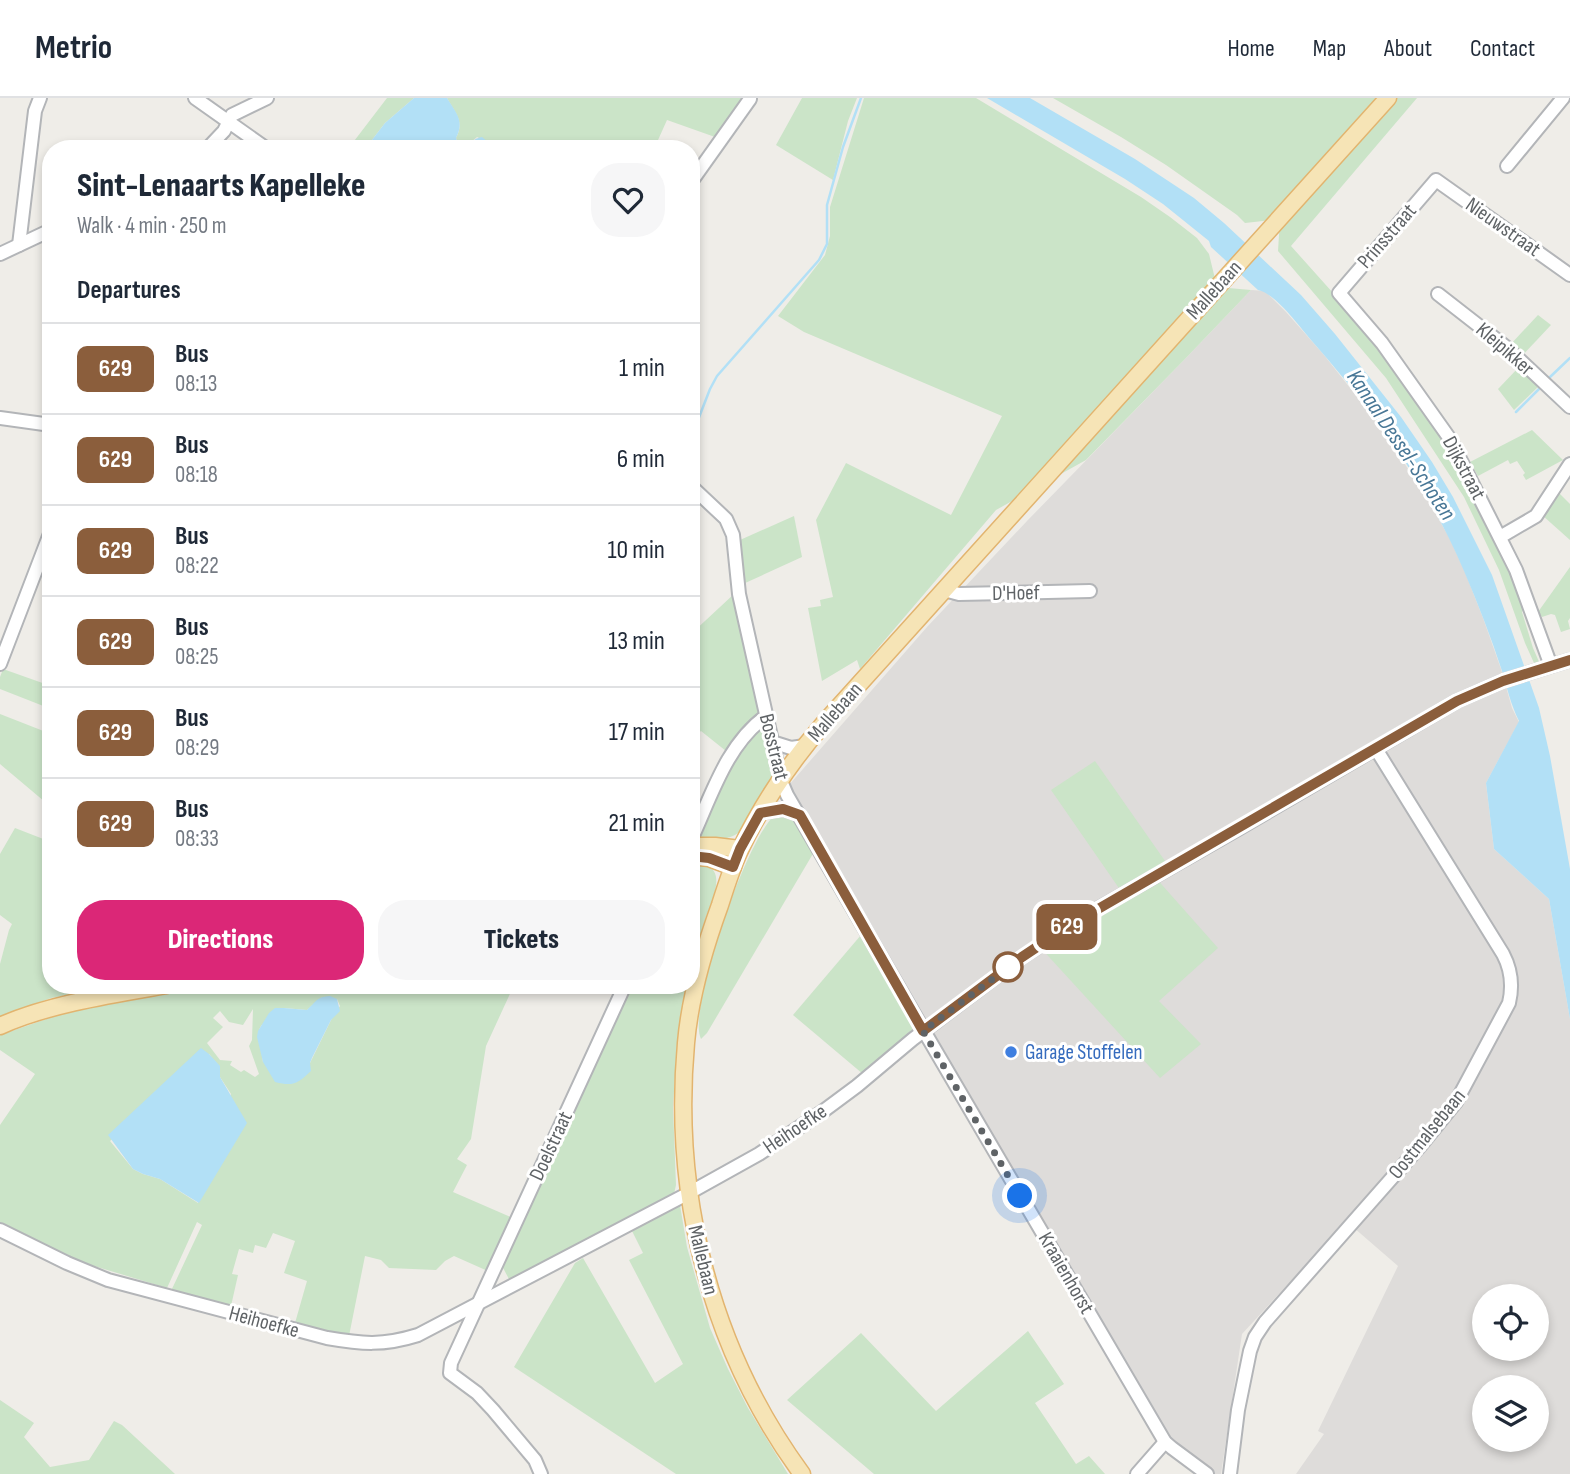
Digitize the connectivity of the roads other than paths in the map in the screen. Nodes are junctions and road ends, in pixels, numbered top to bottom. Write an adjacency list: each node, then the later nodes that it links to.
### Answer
1 (40, 98): 15 (street)
2 (195, 98): 8 (street)
3 (267, 98): 8 (street)
4 (1388, 98): 27 (main road, Mallebaan)
5 (750, 99): 12 (street)
6 (1560, 102): 7 (street); 11 (street)
7 (1570, 111)
8 (229, 122): 9 (street); 10 (street)
9 (215, 140)
10 (254, 140)
11 (1507, 166)
12 (700, 169)
13 (1436, 180): 17 (street, Nieuwstraat); 18 (street, Prinsstraat)
14 (42, 234): 15 (street)
15 (19, 244): 16 (street)
16 (0, 254)
17 (1570, 274)
18 (1339, 293): 25 (street, Dijkstraat)
19 (1437, 294): 20 (street, Kleipikker)
20 (1570, 407)
21 (0, 418): 22 (street)
22 (42, 424)
23 (1570, 464): 25 (street)
24 (700, 494): 32 (street, Bosstraat)
25 (1500, 537): 31 (street, Dijkstraat)
26 (42, 554): 30 (street)
27 (944, 590): 28 (street, D'Hoef); 34 (main road, Mallebaan)
28 (1090, 591)
29 (1570, 660): 31 (street, Heihoefke)
30 (0, 664)
31 (1551, 666): 35 (street, Heihoefke)
32 (766, 716): 33 (street, Bosstraat); 39 (street)
33 (772, 742): 34 (street); 36 (street, Bosstraat)
34 (804, 746): 36 (main road, Mallebaan)
35 (1376, 749): 49 (street, Heihoefke); 58 (street, Oostmalsebaan)
36 (781, 781): 37 (main road, Mallebaan); 38 (street, Bosstraat)
37 (760, 813): 38 (street); 41 (main road, Mallebaan)
38 (800, 815): 49 (street, Bosstraat)
39 (700, 821)
40 (700, 846): 41 (main road)
41 (740, 849): 43 (main road, Mallebaan)
42 (700, 857): 43 (main road)
43 (733, 867): 44 (main road, Mallebaan)
44 (700, 970)
45 (118, 994): 48 (main road)
46 (621, 994): 52 (street, Doelstraat)
47 (694, 994): 50 (main road, Mallebaan)
48 (0, 1026)
49 (923, 1031): 50 (street, Heihoefke); 53 (street, Kraaienhorst)
50 (689, 1193): 52 (street, Heihoefke); 55 (main road, Mallebaan)
51 (0, 1230): 52 (street, Heihoefke)
52 (476, 1306): 54 (street, Doelstraat)
53 (1165, 1442): 56 (street); 57 (street, Kraaienhorst)
54 (541, 1474)
55 (802, 1474)
56 (1137, 1474)
57 (1207, 1474)
58 (1230, 1474)

